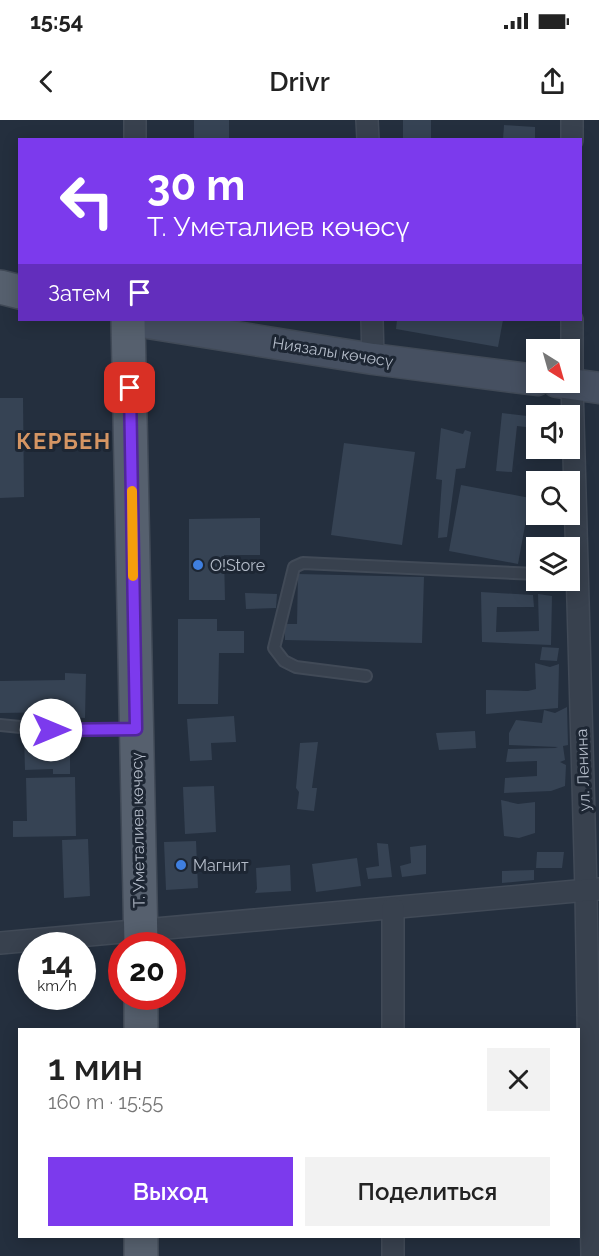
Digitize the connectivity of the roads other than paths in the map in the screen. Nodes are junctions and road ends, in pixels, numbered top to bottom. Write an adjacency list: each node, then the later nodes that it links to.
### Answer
1 (135, 120): 4 (street)
2 (367, 120): 5 (street)
3 (572, 120): 6 (street)
4 (135, 138)
5 (368, 138)
6 (572, 138)
7 (0, 287): 8 (main road)
8 (18, 292)
9 (129, 321): 22 (main road, Т. Уметалиев көчөсү)
10 (135, 321): 14 (street, Ниязалы көчөсү)
11 (372, 321): 14 (street)
12 (572, 321): 13 (street, ул. Ленина)
13 (573, 339)
14 (373, 358): 15 (street, Ниязалы көчөсү)
15 (526, 379)
16 (576, 393): 17 (street, ул. Ленина)
17 (574, 537)
18 (526, 573): 20 (lane)
19 (575, 591): 23 (street, ул. Ленина)
20 (366, 676)
21 (0, 725): 22 (lane)
22 (136, 729): 25 (main road, Т. Уметалиев көчөсү)
23 (593, 890): 24 (street); 36 (street, ул. Ленина)
24 (393, 908): 26 (street); 31 (street)
25 (141, 932)
26 (186, 933)
27 (108, 939): 28 (street)
28 (0, 943)
29 (141, 1010): 30 (main road)
30 (141, 1028)
31 (393, 1028)
32 (141, 1238): 34 (main road)
33 (393, 1238): 35 (street)
34 (141, 1256)
35 (393, 1256)
36 (592, 1256)

